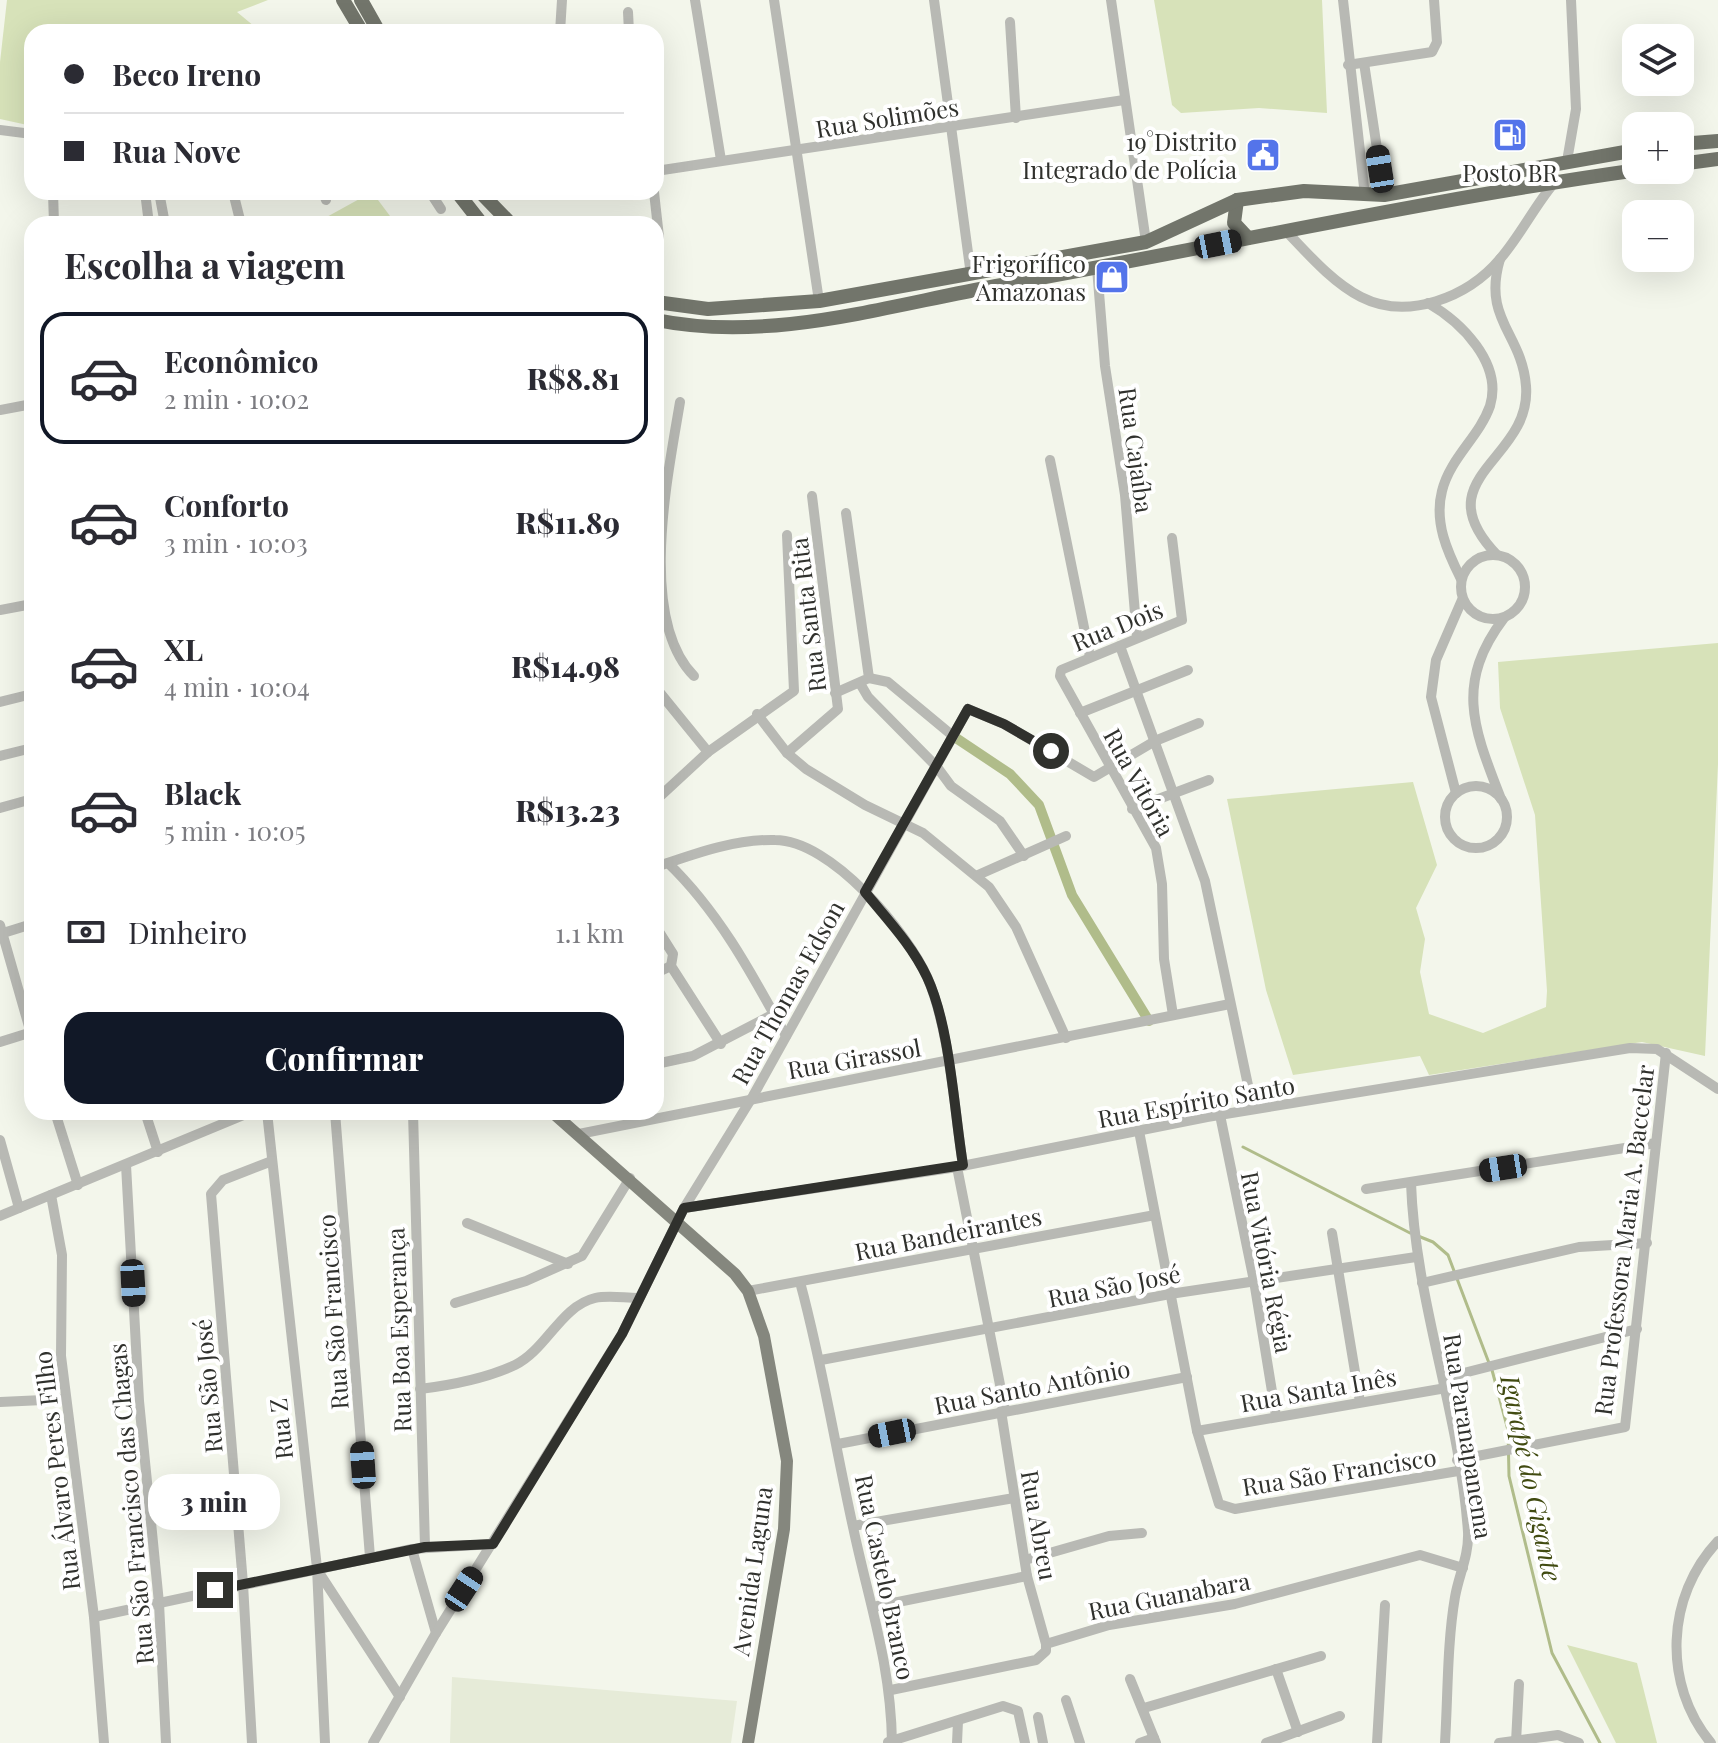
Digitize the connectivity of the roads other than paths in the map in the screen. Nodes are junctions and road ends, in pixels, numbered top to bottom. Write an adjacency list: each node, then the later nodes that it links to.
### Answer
1 (343, 0): 13 (highway)
2 (361, 0): 14 (highway)
3 (562, 0): 15 (street)
4 (695, 0): 29 (street)
5 (774, 0): 26 (street)
6 (934, 0): 21 (street)
7 (1111, 0): 19 (street)
8 (1343, 0): 18 (street)
9 (1434, 0): 17 (street)
10 (1571, 0): 30 (street)
11 (628, 12): 16 (street)
12 (1010, 22): 20 (street)
13 (357, 24)
14 (374, 24)
15 (560, 24)
16 (629, 24)
17 (1364, 63): 18 (street); 35 (street)
18 (1348, 65): 36 (street)
19 (1124, 100): 20 (street, Rua Solimões); 46 (street)
20 (1016, 118): 21 (street, Rua Solimões)
21 (951, 128): 26 (street, Rua Solimões); 49 (street)
22 (0, 130): 23 (street)
23 (24, 133)
24 (1718, 141): 25 (highway)
25 (1694, 143)
26 (798, 151): 29 (street, Rua Solimões); 50 (street)
27 (1622, 152): 30 (highway)
28 (1718, 159): 31 (highway)
29 (721, 160): 32 (street, Rua Solimões)
30 (1567, 161): 35 (highway)
31 (1694, 162)
32 (664, 170)
33 (1622, 172): 34 (highway)
34 (1554, 183): 44 (highway); 47 (street)
35 (1384, 195): 36 (highway)
36 (1365, 196): 40 (highway)
37 (435, 200): 41 (street)
38 (463, 200): 42 (highway)
39 (488, 200): 43 (highway)
40 (1237, 200): 45 (highway); 46 (highway)
41 (441, 209)
42 (476, 216)
43 (503, 216)
44 (1286, 231): 45 (highway); 52 (street)
45 (1248, 238): 48 (highway)
46 (1146, 242): 49 (highway)
47 (1500, 259): 52 (street); 63 (street)
48 (1097, 268): 53 (highway); 70 (street, Rua Cajaíba)
49 (971, 275): 50 (highway)
50 (819, 301): 51 (highway)
51 (664, 303)
52 (1428, 303): 64 (street)
53 (664, 321)
54 (680, 402): 59 (street)
55 (24, 406): 56 (street)
56 (0, 410)
57 (1050, 460): 72 (street)
58 (812, 496): 78 (street, Rua Santa Rita)
59 (664, 511)
60 (846, 513): 76 (street)
61 (787, 535): 83 (street)
62 (1172, 538): 70 (street, Rua Dois)
63 (1497, 555): 64 (street); 69 (street)
64 (1461, 579): 65 (street)
65 (1462, 600): 69 (street); 96 (street)
66 (24, 606): 67 (street)
67 (0, 610)
68 (664, 617): 75 (street)
69 (1504, 618): 97 (street)
70 (1137, 637): 71 (street, Rua Dois)
71 (1120, 646): 72 (street, Rua Dois); 77 (street)
72 (1090, 657): 73 (street, Rua Dois)
73 (1061, 670): 82 (street, Rua Vitória)
74 (1188, 670): 77 (street)
75 (694, 676)
76 (865, 682): 78 (street); 85 (street); 91 (street)
77 (1136, 690): 82 (street); 86 (street)
78 (835, 693): 89 (street, Rua Santa Rita)
79 (24, 696): 81 (street)
80 (664, 698): 88 (street)
81 (0, 702)
82 (1080, 713): 92 (street, Rua Vitória)
83 (757, 714): 88 (street); 89 (street)
84 (1199, 723): 86 (street)
85 (953, 736): 91 (street, Rua Thomas Edson); 92 (street, Rua Thomas Edson)
86 (1155, 741): 92 (street); 95 (street)
87 (24, 750): 90 (street)
88 (708, 752): 94 (street)
89 (787, 753): 101 (street)
90 (0, 756)
91 (937, 767): 101 (street, Rua Thomas Edson); 103 (street)
92 (1105, 772): 100 (street, Rua Vitória)
93 (1209, 780): 95 (street)
94 (664, 793)
95 (1176, 793): 100 (street); 113 (street)
96 (1456, 793): 97 (street); 97 (street)
97 (1501, 799)
98 (24, 801): 99 (street)
99 (0, 808)
100 (1132, 809): 116 (street, Rua Vitória)
101 (905, 825): 106 (street); 107 (street, Rua Thomas Edson)
102 (1066, 836): 103 (street)
103 (1024, 856): 106 (street)
104 (668, 863): 105 (street, Rua Abreu); 107 (street, Rua Abreu); 115 (street)
105 (664, 864)
106 (978, 875): 119 (street)
107 (865, 892): 118 (street, Rua Thomas Edson); 124 (street, Rua Abreu)
108 (24, 926): 109 (street)
109 (1, 931): 114 (street)
110 (664, 940): 111 (street)
111 (671, 966): 112 (street); 121 (street)
112 (664, 969)
113 (1230, 1004): 116 (street, Rua Girassol); 127 (street)
114 (24, 1007)
115 (774, 1014): 118 (street); 121 (street)
116 (1173, 1015): 119 (street, Rua Girassol)
117 (24, 1036): 120 (street)
118 (786, 1036): 126 (street, Rua Thomas Edson)
119 (1066, 1038): 124 (street, Rua Girassol)
120 (0, 1042)
121 (721, 1044): 123 (street)
122 (1666, 1053): 125 (street, Rua Espírito Santo); 127 (street, Rua Espírito Santo); 141 (street, Rua Professora Maria A. Baccelar)
123 (664, 1062)
124 (947, 1062): 126 (street, Rua Girassol); 145 (street, Rua Abreu)
125 (1718, 1089)
126 (753, 1096): 128 (street, Rua Girassol); 152 (street, Rua Thomas Edson)
127 (1253, 1109): 129 (street, Rua Espírito Santo)
128 (664, 1115)
129 (1220, 1115): 138 (street, Rua Espírito Santo); 163 (street, Rua Vitória Régia)
130 (58, 1120): 148 (street)
131 (148, 1120): 142 (street)
132 (231, 1120): 142 (street)
133 (268, 1120): 143 (street, Rua Z)
134 (336, 1120): 192 (street, Rua São Francisco)
135 (413, 1120): 175 (street, Rua Boa Esperança)
136 (562, 1120): 139 (main road, Avenida Laguna)
137 (643, 1120): 139 (street, Rua Girassol)
138 (1139, 1131): 145 (street, Rua Espírito Santo); 153 (street)
139 (579, 1134): 146 (main road, Avenida Laguna)
140 (0, 1140): 151 (street)
141 (1656, 1143): 147 (street); 158 (street, Rua Professora Maria A. Baccelar)
142 (158, 1152): 144 (street)
143 (272, 1161): 194 (street, Rua Z); 197 (street, Rua São José)
144 (126, 1165): 148 (street); 198 (street, Rua São Francisco das Chagas)
145 (960, 1166): 152 (street, Rua Espírito Santo); 159 (street, Rua Abreu)
146 (630, 1178): 155 (main road, Avenida Laguna); 161 (street)
147 (1411, 1183): 149 (street); 160 (street, Rua Paranapanema)
148 (78, 1185): 150 (street)
149 (1366, 1189)
150 (51, 1195): 151 (street); 176 (street, Rua Álvaro Peres Filho)
151 (19, 1208): 154 (street)
152 (684, 1208): 155 (street)
153 (1155, 1215): 159 (street, Rua Bandeirantes); 167 (street)
154 (0, 1216)
155 (677, 1220): 166 (main road, Avenida Laguna); 168 (street)
156 (467, 1223): 161 (street)
157 (1332, 1233): 162 (street)
158 (1647, 1243): 165 (street); 170 (street, Rua Professora Maria A. Baccelar)
159 (971, 1248): 164 (street, Rua Bandeirantes); 171 (street, Rua Abreu)
160 (1416, 1257): 162 (street, Rua São José); 165 (street, Rua Paranapanema)
161 (568, 1264): 169 (street)
162 (1337, 1266): 163 (street, Rua São José); 178 (street)
163 (1254, 1281): 167 (street, Rua São José); 180 (street, Rua Vitória Régia)
164 (800, 1282): 166 (street, Rua Bandeirantes); 172 (street, Rua Castelo Branco)
165 (1422, 1283): 174 (street, Rua Paranapanema)
166 (748, 1291): 224 (main road, Avenida Laguna)
167 (1170, 1294): 171 (street, Rua São José); 173 (street)
168 (638, 1298): 175 (street); 189 (street)
169 (455, 1303)
170 (1637, 1329): 174 (street, Rua Santa Inês); 181 (street, Rua Professora Maria A. Baccelar)
171 (989, 1330): 172 (street, Rua São José); 179 (street, Rua Abreu)
172 (821, 1360): 183 (street, Rua Castelo Branco)
173 (1187, 1377): 179 (street, Rua Santo Antônio); 182 (street)
174 (1445, 1383): 178 (street, Rua Santa Inês); 184 (street, Rua Paranapanema)
175 (420, 1389): 190 (street, Rua Boa Esperança)
176 (65, 1399): 177 (street); 201 (street, Rua Álvaro Peres Filho)
177 (0, 1402)
178 (1360, 1402): 180 (street, Rua Santa Inês)
179 (1003, 1411): 183 (street, Rua Santo Antônio); 185 (street, Rua Abreu)
180 (1276, 1416): 182 (street, Rua Santa Inês)
181 (1618, 1430): 184 (street, Rua São Francisco)
182 (1197, 1431): 184 (street, Rua São Francisco)
183 (838, 1444): 186 (street, Rua Castelo Branco)
184 (1458, 1466): 195 (street, Rua Paranapanema)
185 (1014, 1498): 186 (street); 193 (street, Rua Abreu)
186 (853, 1526): 200 (street, Rua Castelo Branco)
187 (1142, 1533): 193 (street)
188 (1718, 1541): 235 (street)
189 (493, 1544): 190 (street); 202 (street)
190 (425, 1547): 191 (street)
191 (412, 1549): 192 (street); 202 (street)
192 (370, 1557): 194 (street)
193 (1025, 1560): 196 (street, Rua Abreu)
194 (317, 1568): 197 (street); 209 (street); 222 (street, Rua Z)
195 (1463, 1568): 203 (street, Rua Guanabara); 232 (street, Rua Paranapanema)
196 (1027, 1576): 200 (street); 203 (street, Rua Abreu)
197 (243, 1584): 198 (street); 221 (street, Rua São José)
198 (159, 1603): 201 (street); 220 (street, Rua São Francisco das Chagas)
199 (1385, 1605): 231 (street)
200 (873, 1607): 208 (street, Rua Castelo Branco)
201 (94, 1617): 219 (street, Rua Álvaro Peres Filho)
202 (436, 1633): 209 (street)
203 (1046, 1644): 208 (street, Rua Guanabara)
204 (1321, 1656): 205 (street)
205 (1276, 1669): 211 (street); 215 (street)
206 (1130, 1679): 211 (street)
207 (1519, 1684): 217 (street)
208 (891, 1690): 218 (street, Rua Castelo Branco)
209 (400, 1697): 223 (street)
210 (1066, 1700): 228 (street)
211 (1144, 1708): 216 (street)
212 (1340, 1716): 215 (street)
213 (1038, 1717): 227 (street)
214 (958, 1721): 218 (street); 225 (street); 226 (street)
215 (1298, 1732): 230 (street)
216 (1155, 1741): 229 (street)
217 (1516, 1741): 233 (street); 234 (street)
218 (890, 1742)
219 (104, 1743)
220 (166, 1743)
221 (252, 1743)
222 (325, 1743)
223 (373, 1743)
224 (748, 1743)
225 (957, 1743)
226 (1025, 1743)
227 (1043, 1743)
228 (1080, 1743)
229 (1140, 1743)
230 (1266, 1743)
231 (1377, 1743)
232 (1445, 1743)
233 (1499, 1743)
234 (1579, 1743)
235 (1711, 1743)

